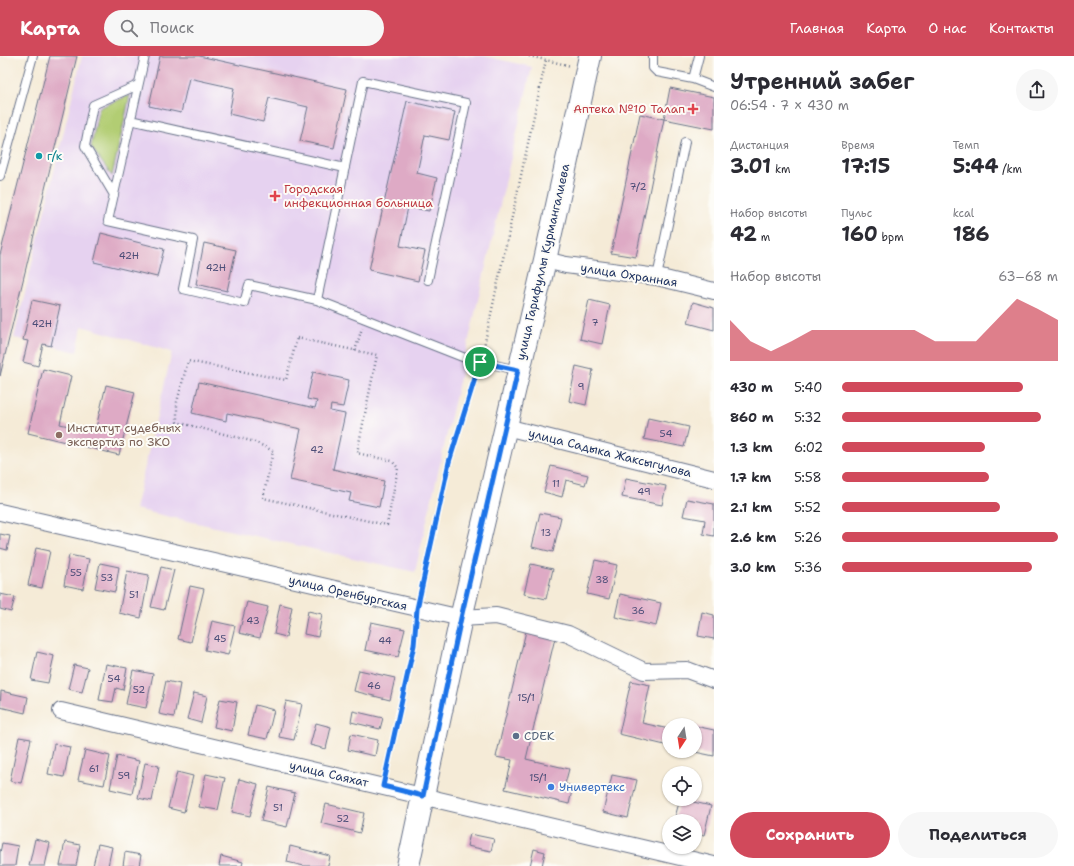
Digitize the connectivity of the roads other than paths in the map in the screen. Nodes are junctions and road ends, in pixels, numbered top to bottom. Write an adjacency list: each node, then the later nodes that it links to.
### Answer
1 (34, 56): 12 (lane)
2 (145, 56): 7 (lane)
3 (653, 56): 6 (lane)
4 (699, 56): 6 (lane)
5 (588, 63): 14 (street, улица Гарифуллы Курмангалиева)
6 (693, 79): 8 (lane)
7 (138, 85): 9 (lane); 13 (lane)
8 (714, 87)
9 (130, 120): 11 (lane); 13 (lane)
10 (685, 142): 15 (lane)
11 (345, 168): 16 (lane); 18 (lane)
12 (0, 176)
13 (114, 195): 18 (lane)
14 (545, 260): 15 (street, улица Охранная); 19 (street, улица Гарифуллы Курмангалиева)
15 (656, 277): 17 (street, улица Охранная)
16 (428, 280)
17 (714, 291)
18 (317, 300): 19 (lane)
19 (518, 370): 20 (street, улица Гарифуллы Курмангалиева)
20 (506, 426): 21 (street, улица Садыка Жаксыгулова); 23 (street, улица Гарифуллы Курмангалиева)
21 (714, 479)
22 (0, 512): 23 (street, улица Оренбургская)
23 (461, 618): 24 (street, улица Оренбургская); 26 (street, улица Гарифуллы Курмангалиева)
24 (714, 680)
25 (61, 711): 26 (street, улица Саяхат)
26 (423, 796): 27 (street, улица Саяхат); 28 (street, улица Гарифуллы Курмангалиева)
27 (714, 865)
28 (408, 866)

